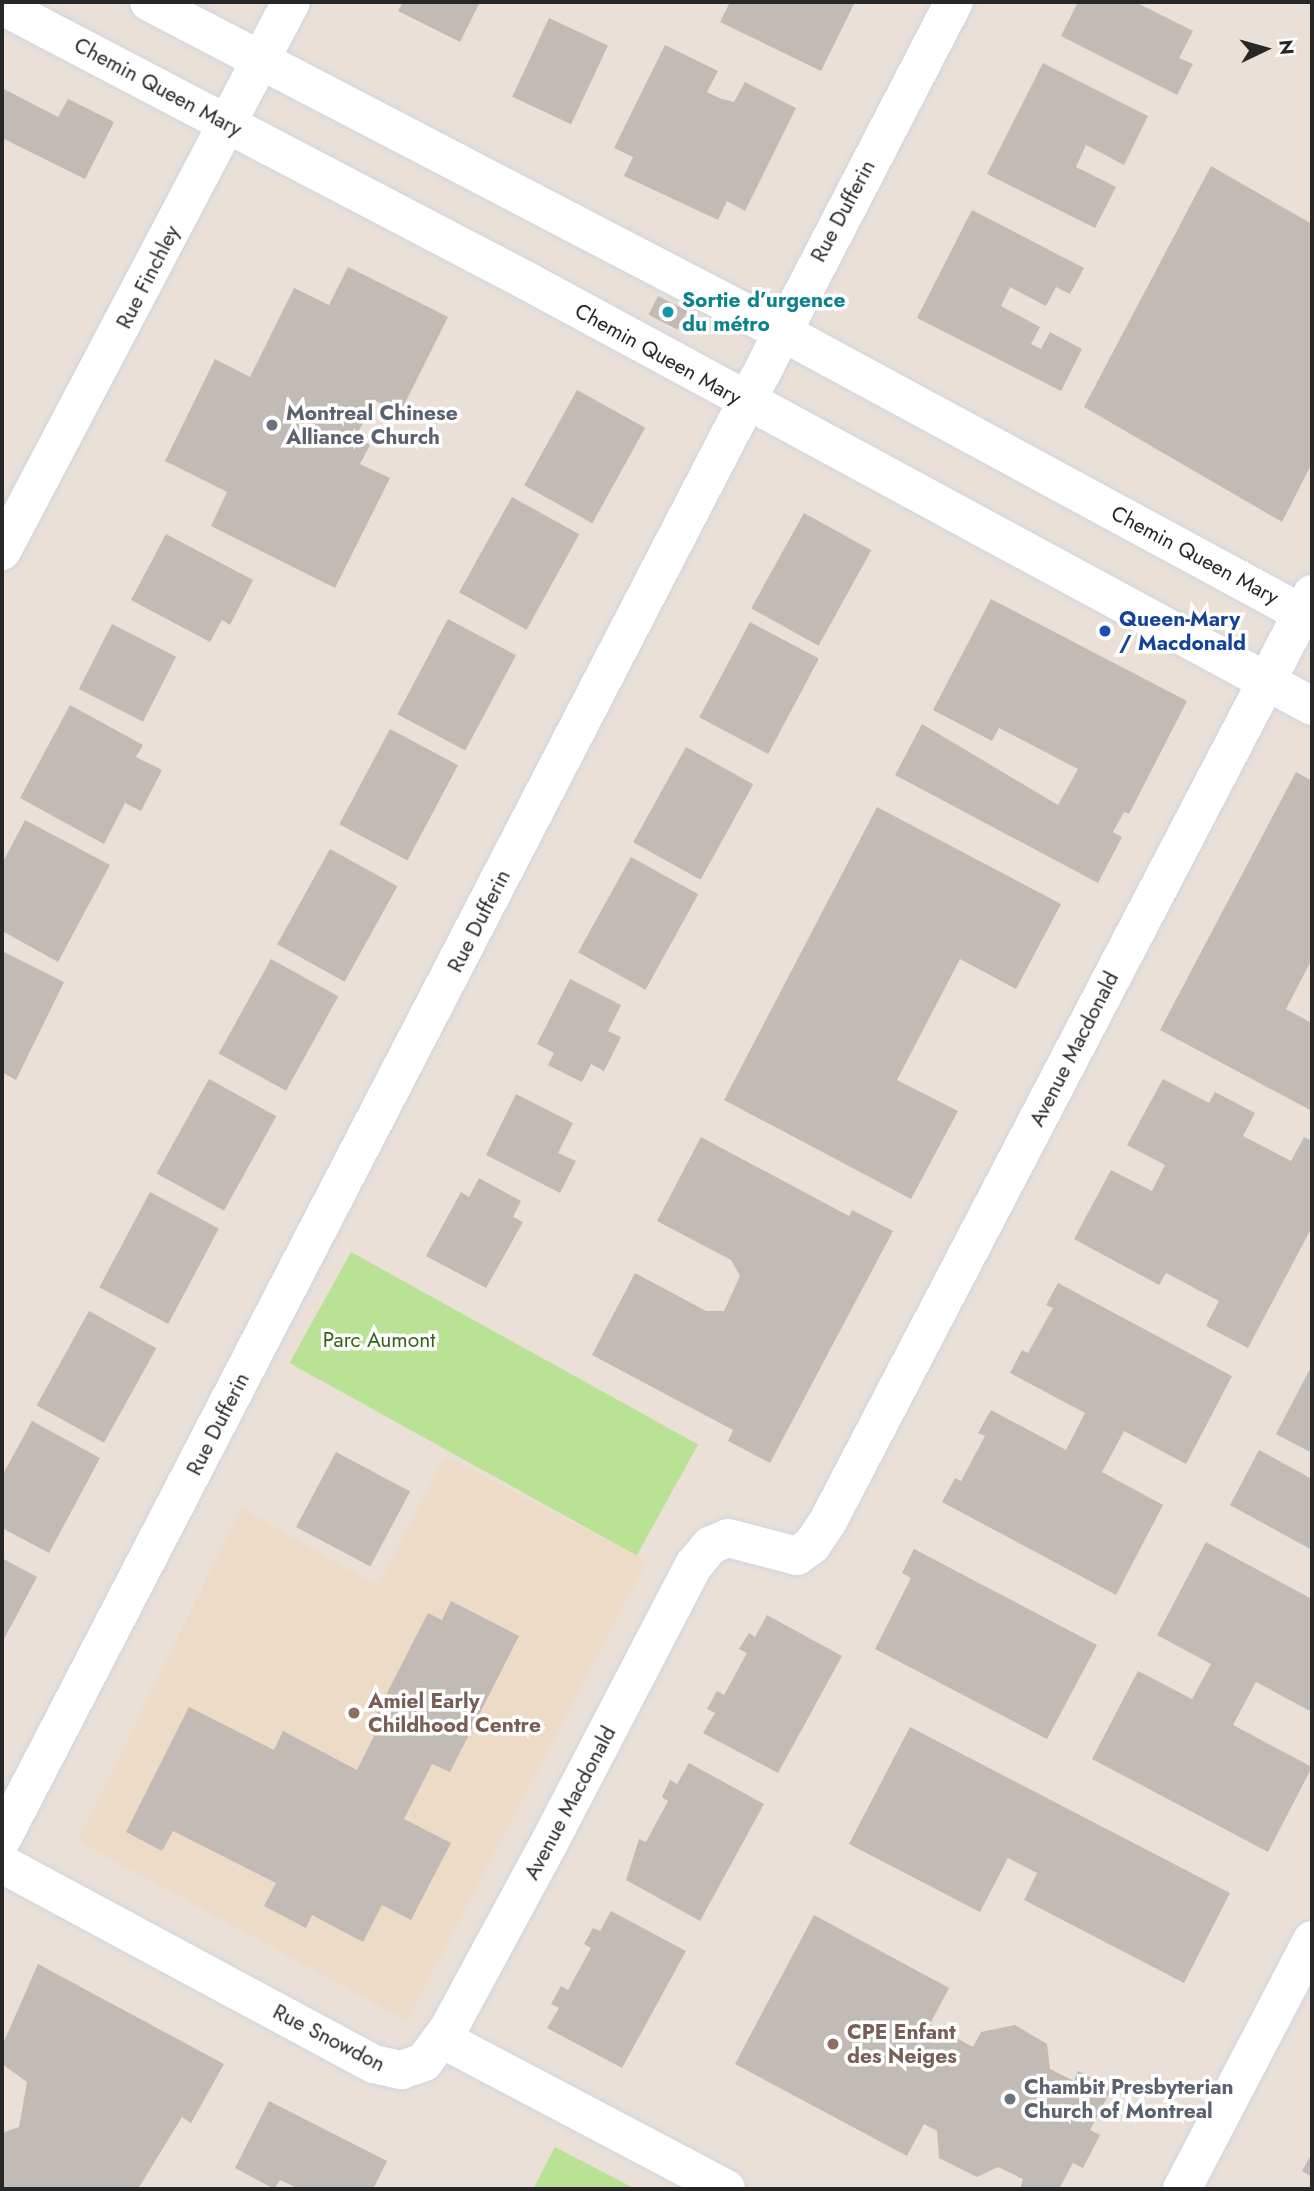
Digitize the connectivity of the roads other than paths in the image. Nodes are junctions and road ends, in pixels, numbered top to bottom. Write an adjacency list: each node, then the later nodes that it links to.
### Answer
1 (149, 2): 5 (street, Chemin Queen Mary)
2 (291, 2): 5 (street, Rue Finchley)
3 (954, 2): 7 (street, Rue Dufferin)
4 (2, 6): 6 (street, Chemin Queen Mary)
5 (261, 60): 6 (street, Rue Finchley); 7 (street, Chemin Queen Mary)
6 (228, 124): 8 (street, Chemin Queen Mary); 9 (street, Rue Finchley)
7 (784, 334): 8 (street, Rue Dufferin); 10 (street, Chemin Queen Mary)
8 (748, 405): 11 (street, Chemin Queen Mary); 13 (street, Rue Dufferin)
9 (2, 551)
10 (1309, 608): 11 (street, Avenue Macdonald)
11 (1265, 681): 12 (street, Chemin Queen Mary); 16 (street, Avenue Macdonald)
12 (1312, 706)
13 (2, 1839)
14 (2, 1864): 16 (street, Rue Snowdon)
15 (1312, 1940): 18 (street)
16 (442, 2039): 17 (street)
17 (726, 2189)
18 (1182, 2189)

